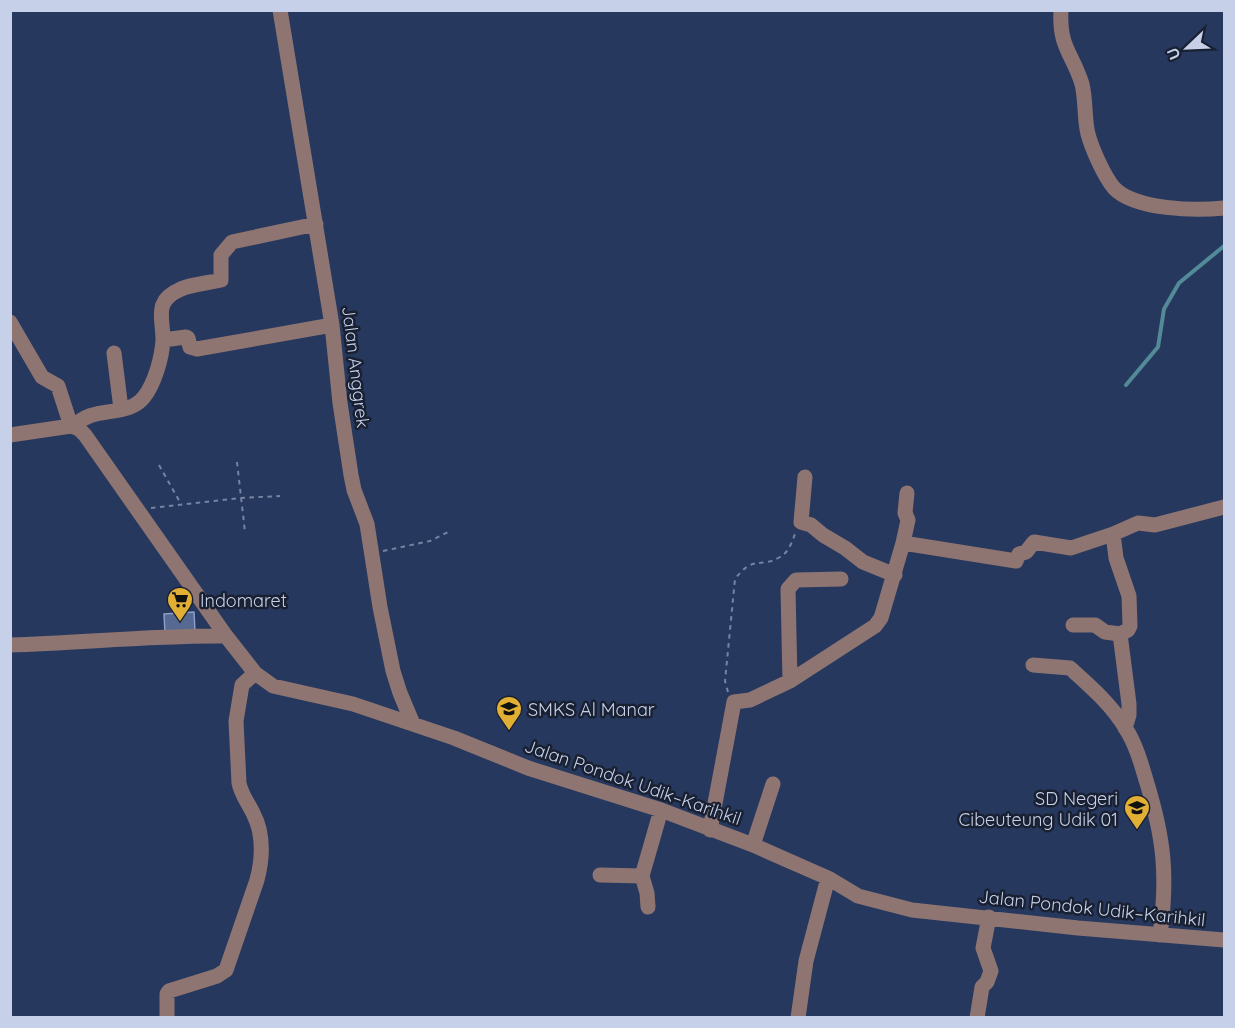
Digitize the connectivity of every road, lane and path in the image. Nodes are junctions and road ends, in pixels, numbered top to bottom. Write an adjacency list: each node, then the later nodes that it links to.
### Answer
1 (280, 10): 4 (street, Jalan Anggrek)
2 (1061, 10): 3 (street)
3 (1224, 208)
4 (316, 224): 6 (street, Jalan Anggrek); 7 (street)
5 (10, 322): 10 (street)
6 (332, 325): 7 (street); 26 (street, Jalan Anggrek)
7 (163, 340): 9 (street)
8 (114, 353): 9 (street)
9 (121, 409): 10 (street)
10 (72, 426): 11 (street); 20 (street, Jalan Pondok Udik–Karihkil)
11 (10, 435)
12 (237, 462): 17 (path)
13 (159, 465): 18 (path)
14 (805, 477): 21 (street)
15 (907, 493): 25 (street)
16 (280, 496): 17 (path)
17 (241, 498): 18 (path); 22 (path)
18 (181, 504): 20 (path)
19 (1224, 507): 24 (street)
20 (137, 510): 31 (street, Jalan Pondok Udik–Karihkil)
21 (801, 522): 27 (street); 36 (path)
22 (245, 532)
23 (448, 532): 26 (path)
24 (1113, 534): 25 (street); 30 (street)
25 (903, 543): 27 (street)
26 (371, 554): 37 (street, Jalan Anggrek)
27 (895, 575): 35 (street)
28 (841, 579): 35 (street)
29 (1073, 625): 30 (street)
30 (1120, 634): 38 (street)
31 (226, 636): 32 (street); 34 (street, Jalan Pondok Udik–Karihkil)
32 (10, 645)
33 (1033, 665): 38 (street)
34 (255, 673): 37 (street, Jalan Pondok Udik–Karihkil); 50 (street)
35 (789, 681): 36 (street)
36 (734, 702): 41 (street)
37 (413, 724): 40 (street, Jalan Pondok Udik–Karihkil)
38 (1125, 728): 48 (street)
39 (772, 784): 42 (street)
40 (661, 810): 41 (street, Jalan Pondok Udik–Karihkil); 44 (street)
41 (710, 830): 42 (street, Jalan Pondok Udik–Karihkil)
42 (753, 845): 45 (street, Jalan Pondok Udik–Karihkil)
43 (600, 875): 44 (street)
44 (642, 876): 46 (street)
45 (828, 878): 47 (street, Jalan Pondok Udik–Karihkil); 51 (street)
46 (648, 907)
47 (989, 917): 48 (street, Jalan Pondok Udik–Karihkil); 52 (street)
48 (1160, 935): 49 (street, Jalan Pondok Udik–Karihkil)
49 (1224, 940)
50 (167, 1017)
51 (798, 1017)
52 (978, 1017)

